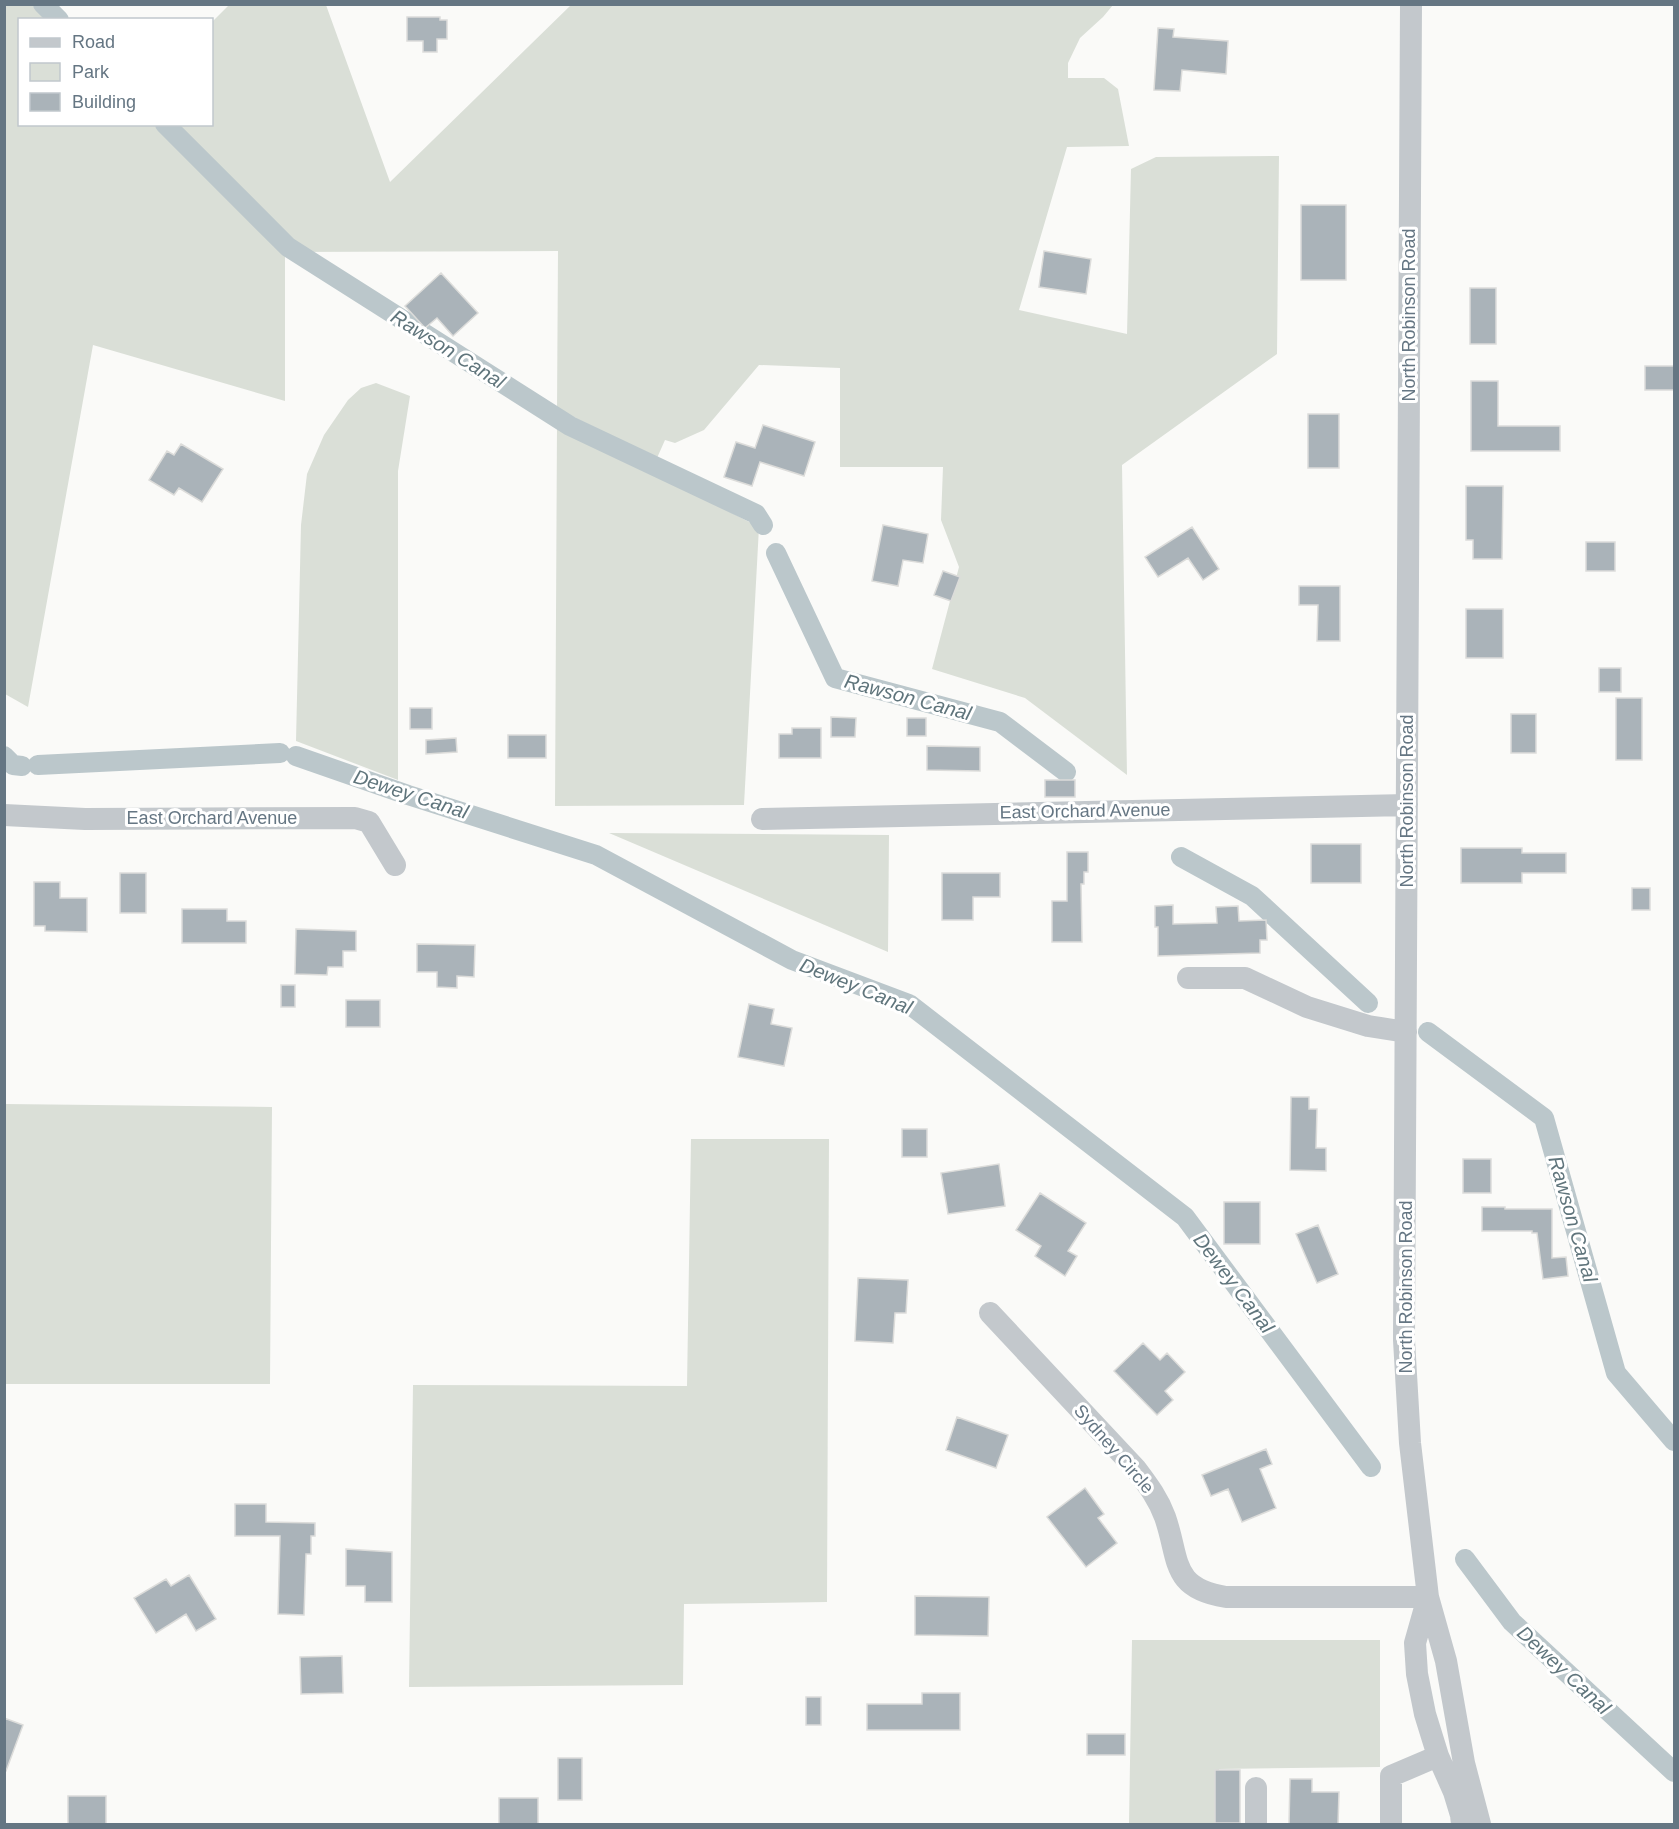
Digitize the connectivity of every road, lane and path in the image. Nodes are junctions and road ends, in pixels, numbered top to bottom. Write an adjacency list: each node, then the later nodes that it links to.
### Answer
1 (1411, 4): 2 (street, North Robinson Road)
2 (1407, 805): 4 (street, East Orchard Avenue); 7 (street, North Robinson Road)
3 (4, 815): 5 (street, East Orchard Avenue)
4 (762, 819)
5 (395, 865)
6 (1188, 978): 7 (street)
7 (1406, 1032): 9 (street, North Robinson Road)
8 (990, 1314): 9 (street, Sydney Circle)
9 (1428, 1597): 10 (street, North Robinson Road); 15 (street, North Robinson Road)
10 (1438, 1756): 13 (street); 14 (street, North Robinson Road)
11 (1256, 1788): 12 (street)
12 (1256, 1824)
13 (1391, 1824)
14 (1462, 1824)
15 (1480, 1824)

